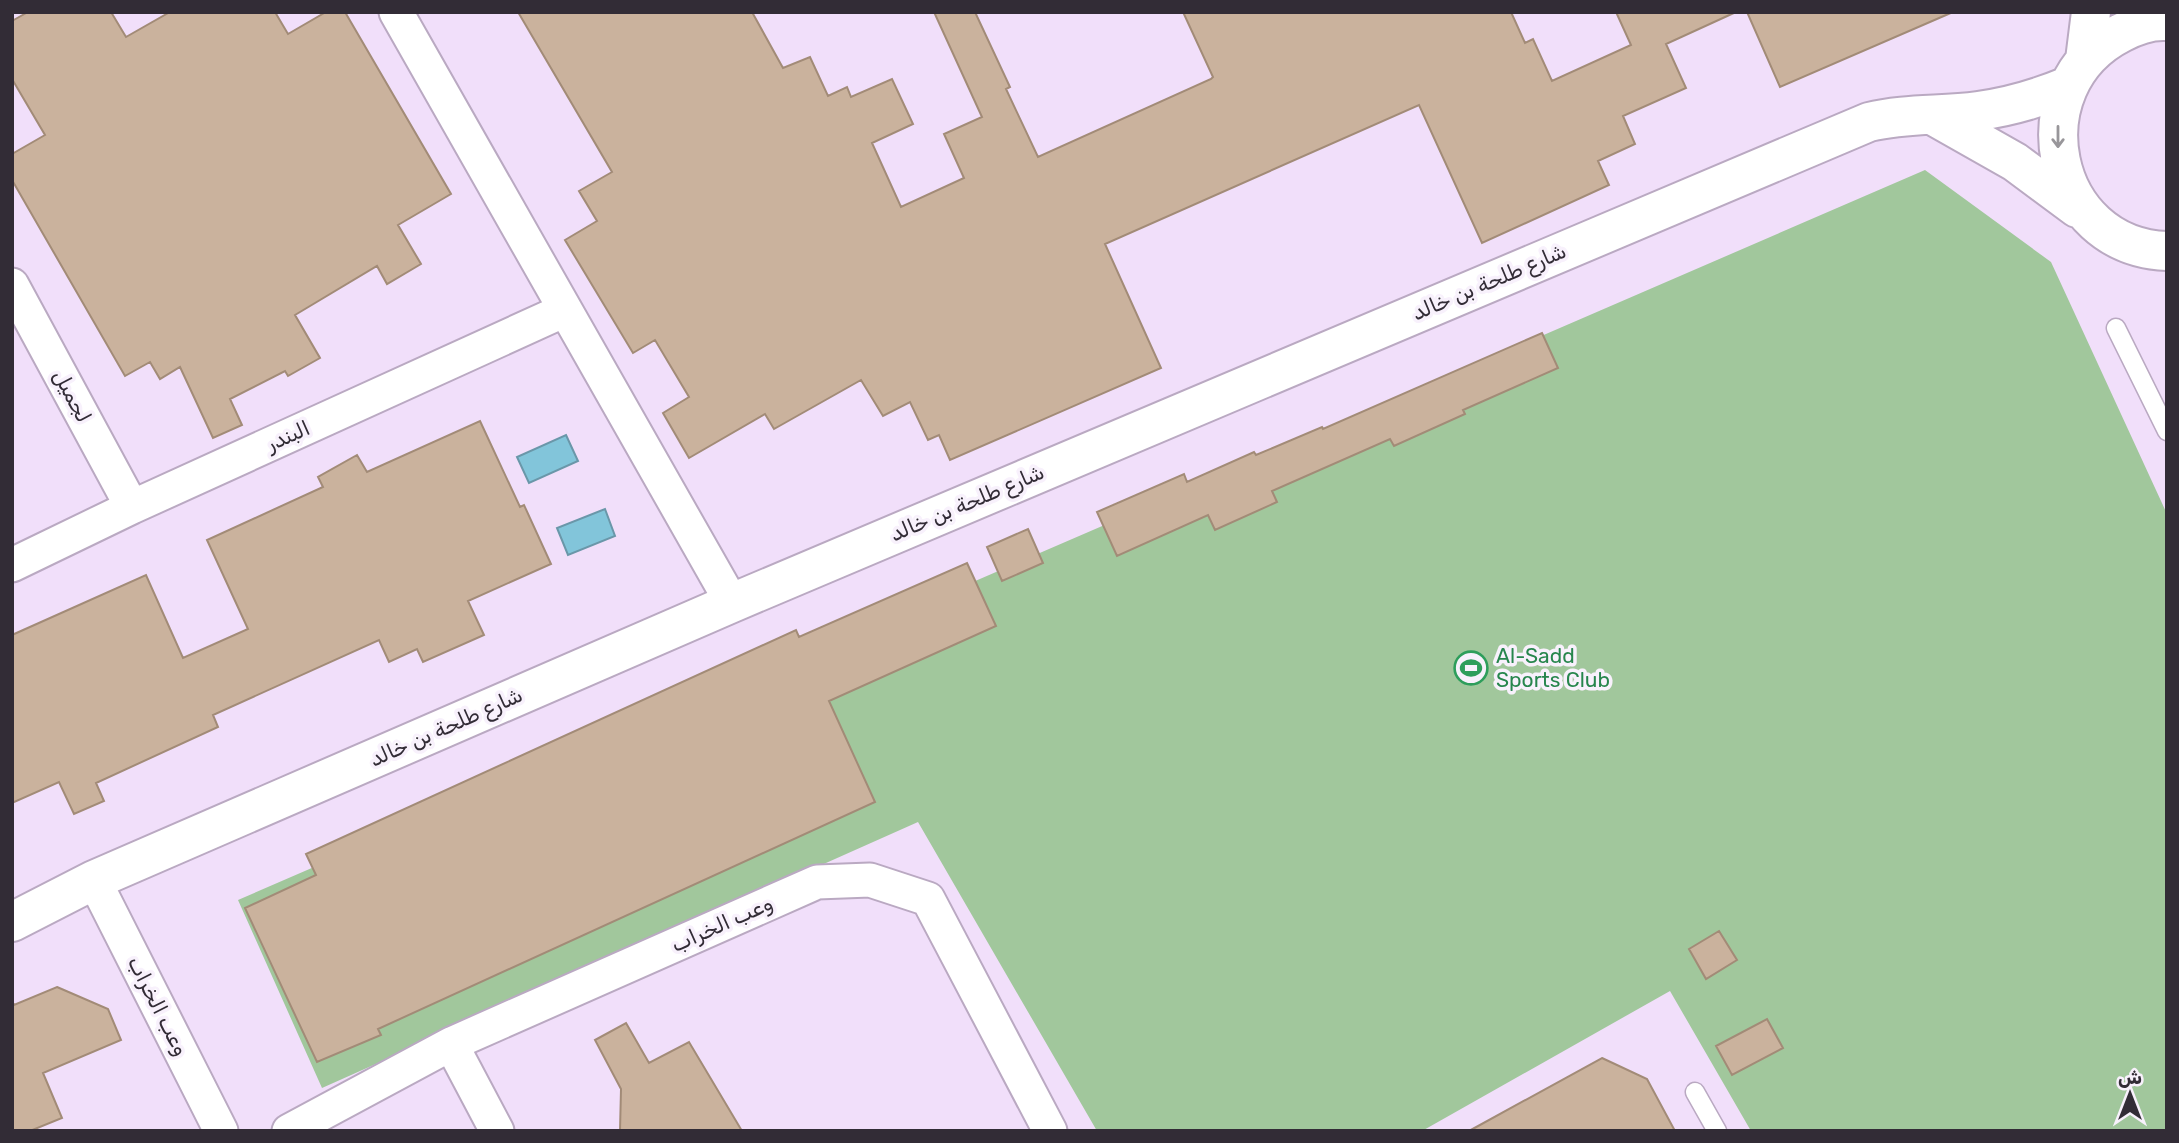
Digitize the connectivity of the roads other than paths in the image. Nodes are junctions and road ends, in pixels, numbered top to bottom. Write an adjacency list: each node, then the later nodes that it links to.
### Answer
1 (396, 12): 10 (street)
2 (2091, 12): 4 (street)
3 (2167, 21): 4 (street, شارع طلحة بن خالد)
4 (2076, 73): 5 (street, شارع طلحة بن خالد); 6 (street, one-way to 6)
5 (1932, 115): 6 (street); 15 (street, شارع طلحة بن خالد)
6 (2092, 219): 7 (street)
7 (2150, 248): 8 (street)
8 (2167, 280)
9 (12, 285): 13 (street, لجميل)
10 (565, 310): 13 (street, البندر); 15 (street)
11 (2116, 328): 12 (lane)
12 (2167, 430)
13 (132, 507): 14 (street, البندر)
14 (12, 565)
15 (732, 603): 16 (street, شارع طلحة بن خالد)
16 (94, 880): 17 (street, شارع طلحة بن خالد); 20 (street, وعب الخراب)
17 (12, 922)
18 (451, 1044): 21 (street, وعب الخراب); 22 (street); 23 (street, وعب الخراب)
19 (1695, 1092): 24 (lane)
20 (222, 1131)
21 (289, 1131)
22 (497, 1131)
23 (1050, 1131)
24 (1717, 1131)

